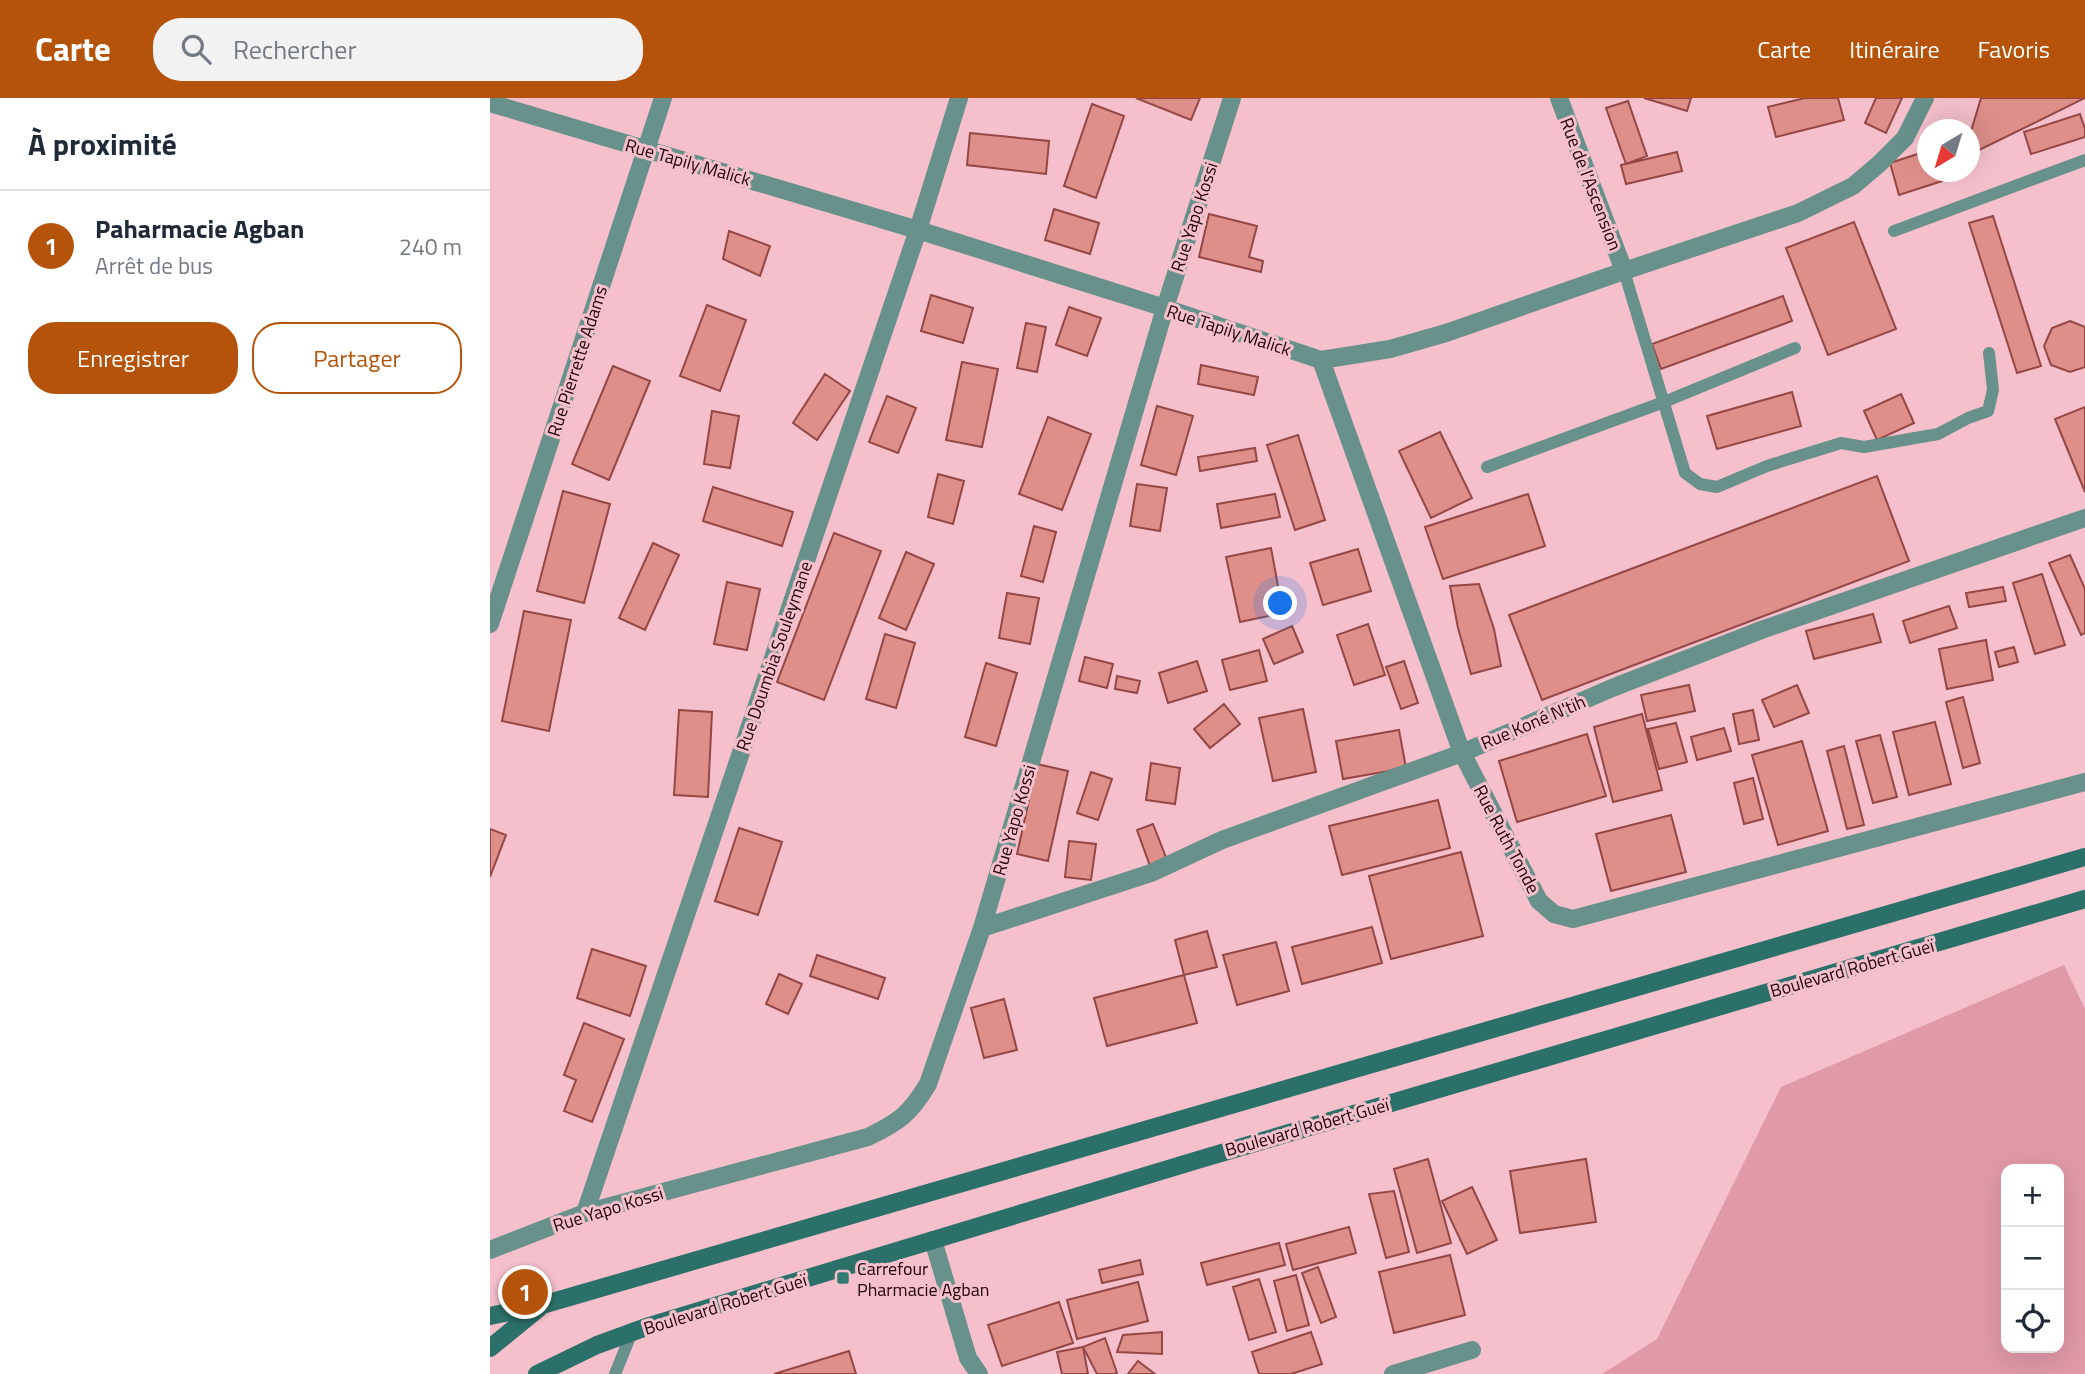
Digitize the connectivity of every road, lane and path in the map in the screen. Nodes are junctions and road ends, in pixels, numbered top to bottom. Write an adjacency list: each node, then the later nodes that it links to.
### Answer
1 (663, 98): 7 (street, Rue Pierrette Adams)
2 (959, 98): 9 (street, Rue Doumbia Souleymane)
3 (1232, 98): 12 (street, Rue Yapo Kossi)
4 (1559, 98): 11 (street, Rue de l'Ascension)
5 (1924, 98): 11 (street, Rue Tapily Malick)
6 (490, 103): 7 (street, Rue Tapily Malick)
7 (646, 150): 9 (street, Rue Tapily Malick); 19 (street, Rue Pierrette Adams)
8 (2085, 160): 10 (lane)
9 (918, 230): 12 (street, Rue Tapily Malick); 25 (street, Rue Doumbia Souleymane)
10 (1894, 231)
11 (1624, 271): 15 (street, Rue Tapily Malick); 16 (lane)
12 (1165, 308): 15 (street, Rue Tapily Malick); 24 (street, Rue Yapo Kossi)
13 (1795, 348): 16 (lane)
14 (1989, 353): 16 (lane)
15 (1321, 360): 20 (street, Rue Ruth Tonde)
16 (1664, 402): 17 (lane)
17 (1487, 467)
18 (2083, 524): 20 (street, Rue Koné N'tih)
19 (490, 624)
20 (1462, 753): 21 (street, Rue Ruth Tonde); 24 (street, Rue Koné N'tih)
21 (2085, 782)
22 (2085, 857): 28 (main road)
23 (2085, 899): 26 (main road, Boulevard Robert Gueï)
24 (982, 928): 25 (street, Rue Yapo Kossi)
25 (585, 1213): 27 (street, Rue Yapo Kossi)
26 (933, 1240): 30 (main road, Boulevard Robert Gueï); 35 (street)
27 (490, 1250)
28 (542, 1306): 29 (main road); 31 (main road)
29 (490, 1316)
30 (632, 1332): 33 (main road, Boulevard Robert Gueï); 34 (lane)
31 (490, 1348)
32 (1472, 1350): 36 (street)
33 (537, 1374)
34 (615, 1374)
35 (979, 1374)
36 (1393, 1374)

